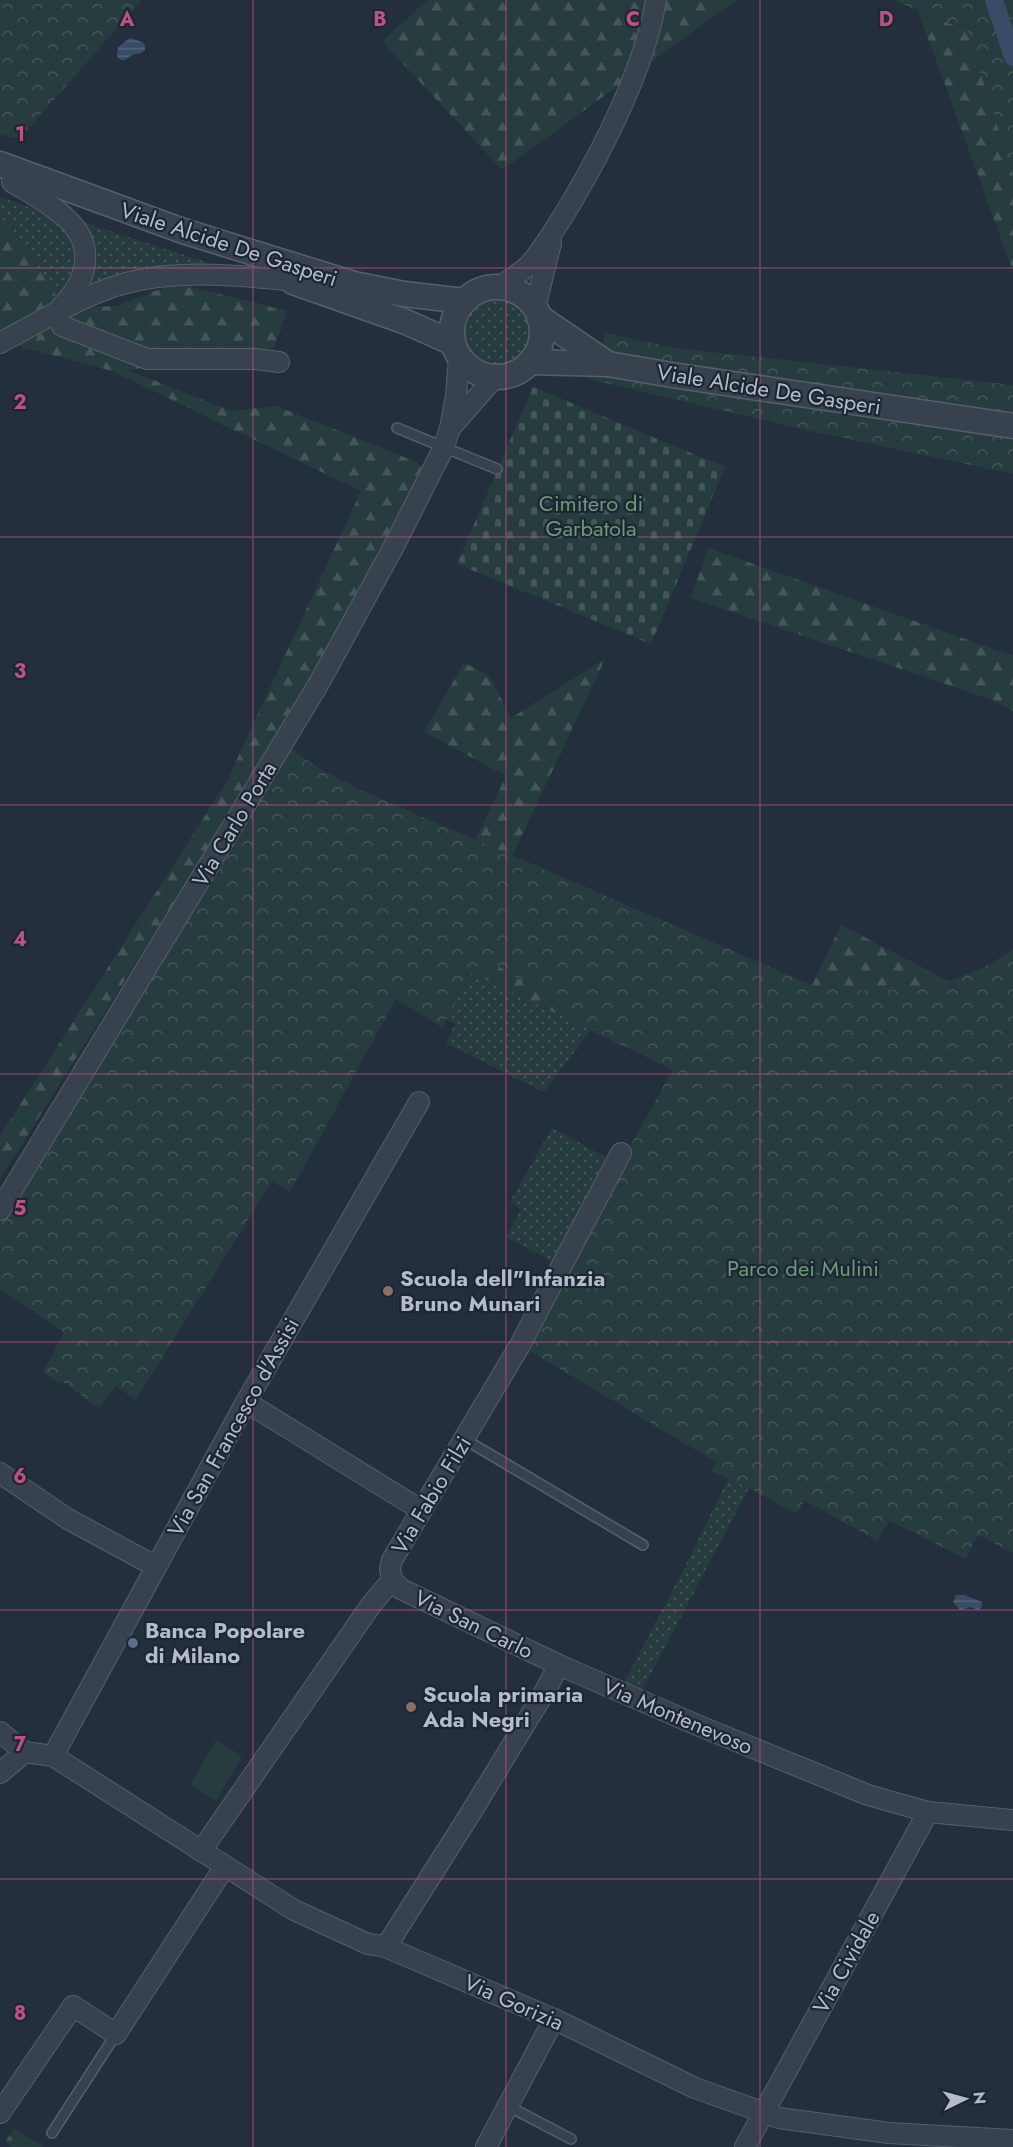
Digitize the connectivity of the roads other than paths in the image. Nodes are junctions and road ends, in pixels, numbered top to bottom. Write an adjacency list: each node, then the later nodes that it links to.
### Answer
1 (656, 0): 3 (street)
2 (4, 174): 4 (street, Viale Alcide De Gasperi); 6 (street, Viale Alcide De Gasperi); 8 (street)
3 (555, 229): 5 (street); 7 (street)
4 (288, 280): 8 (street); 10 (street, Viale Alcide De Gasperi)
5 (501, 286): 6 (street); 7 (street)
6 (464, 301): 10 (street)
7 (537, 312): 12 (street); 13 (street, Viale Alcide De Gasperi)
8 (55, 313): 9 (street); 11 (street)
9 (0, 343)
10 (456, 350): 14 (street); 17 (street, Via Carlo Porta)
11 (279, 362)
12 (530, 362): 13 (street); 14 (street)
13 (608, 364): 15 (street, Viale Alcide De Gasperi)
14 (495, 377): 17 (street)
15 (1013, 426)
16 (397, 428): 18 (lane)
17 (450, 428): 18 (street, Via Carlo Porta)
18 (444, 447): 19 (lane); 22 (street, Via Carlo Porta)
19 (498, 470)
20 (419, 1102): 23 (street, Via San Francesco d'Assisi)
21 (621, 1153): 24 (street, Via Fabio Filzi)
22 (0, 1210)
23 (246, 1402): 26 (street); 28 (street, Via San Francesco d'Assisi)
24 (464, 1439): 26 (street, Via Fabio Filzi); 27 (lane)
25 (0, 1473): 28 (street)
26 (421, 1510): 29 (street, Via Fabio Filzi)
27 (643, 1545)
28 (155, 1566): 33 (street, Via San Francesco d'Assisi)
29 (392, 1580): 30 (street, Via San Carlo); 37 (street, Via Fabio Filzi)
30 (559, 1665): 35 (street, Via Montenevoso); 39 (street)
31 (0, 1732): 32 (street)
32 (25, 1752): 33 (street); 34 (street)
33 (54, 1756): 37 (street, Via Gorizia)
34 (0, 1773)
35 (928, 1812): 36 (street, Via Montenevoso); 44 (street, Via Cividale)
36 (1013, 1820)
37 (201, 1851): 38 (street, Via Gorizia)
38 (225, 1866): 39 (street, Via Gorizia); 41 (street)
39 (383, 1946): 40 (street, Via Gorizia)
40 (554, 2019): 42 (street); 44 (street, Via Gorizia)
41 (116, 2034): 43 (street); 45 (lane)
42 (508, 2106): 46 (lane); 48 (street)
43 (0, 2113)
44 (763, 2113): 47 (street, Via Gorizia); 49 (street, Via Cividale)
45 (52, 2133)
46 (571, 2139)
47 (1013, 2140)
48 (486, 2147)
49 (745, 2147)

